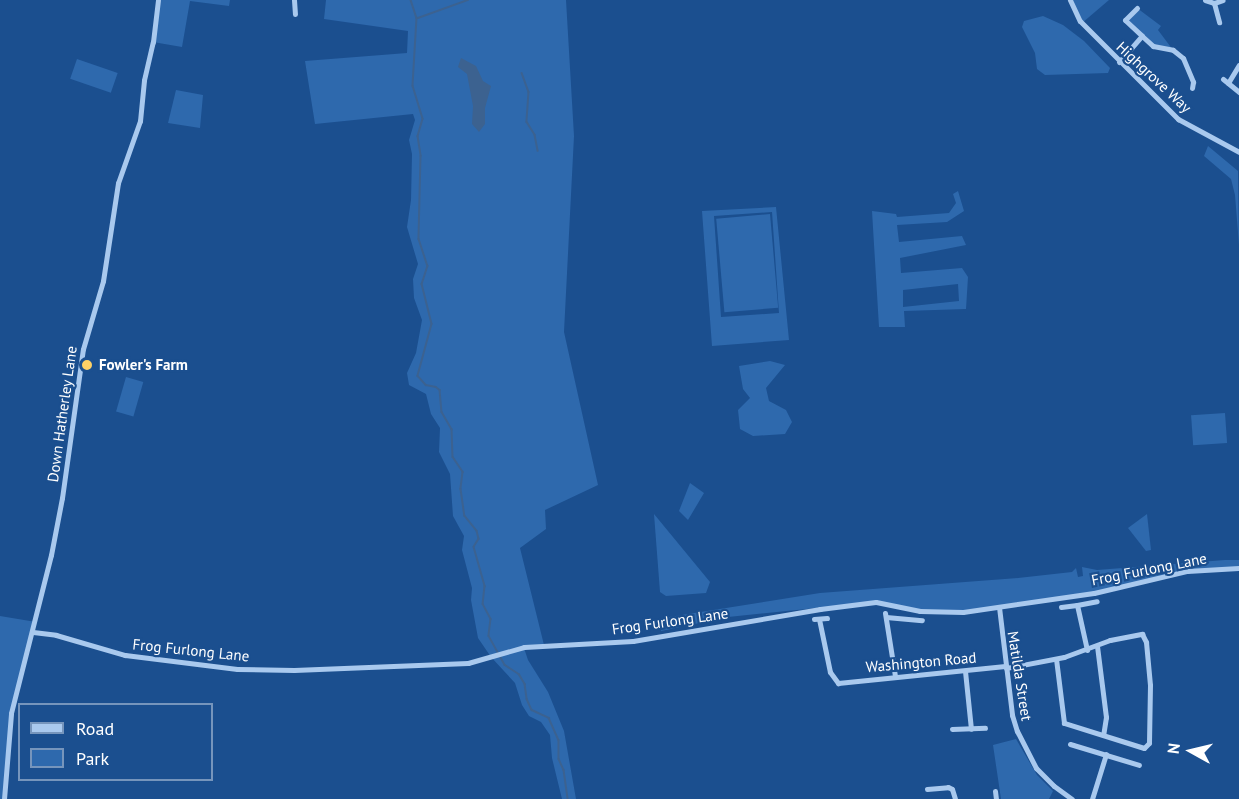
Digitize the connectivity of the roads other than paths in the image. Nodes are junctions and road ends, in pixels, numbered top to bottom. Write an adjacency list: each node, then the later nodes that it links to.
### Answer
1 (158, 0): 25 (street, Down Hatherley Lane)
2 (294, 0): 8 (street)
3 (1070, 0): 13 (street, Highgrove Way)
4 (1205, 0): 6 (street)
5 (1223, 0): 6 (street)
6 (1214, 3): 10 (street)
7 (1137, 8): 9 (street)
8 (294, 14)
9 (1125, 20): 11 (street); 12 (street)
10 (1219, 22)
11 (1120, 25)
12 (1142, 36): 13 (street); 15 (street)
13 (1119, 62): 17 (street, Highgrove Way)
14 (1239, 65): 16 (street)
15 (1200, 81)
16 (1239, 92)
17 (1239, 152)
18 (1239, 568): 21 (street, Frog Furlong Lane)
19 (1097, 601): 20 (street)
20 (1077, 605): 22 (street); 27 (street)
21 (999, 606): 25 (street, Frog Furlong Lane); 29 (street, Matilda Street)
22 (1061, 607)
23 (827, 618): 31 (street, Washington Road)
24 (922, 620): 31 (street)
25 (33, 632): 41 (street, Down Hatherley Lane)
26 (1097, 646): 27 (street, Washington Road); 35 (street); 35 (street, Washington Road)
27 (1087, 650): 28 (street, Washington Road)
28 (1056, 659): 29 (street, Washington Road); 35 (street)
29 (1006, 667): 30 (street, Washington Road); 44 (street, Matilda Street)
30 (965, 671): 31 (street, Washington Road); 34 (street)
31 (894, 676)
32 (985, 728): 34 (street)
33 (952, 729): 34 (street)
34 (970, 729)
35 (1103, 735)
36 (1070, 744): 37 (street)
37 (1106, 754): 38 (street); 45 (street)
38 (1139, 765)
39 (927, 789): 42 (street)
40 (995, 791): 43 (street)
41 (4, 799)
42 (955, 799)
43 (996, 799)
44 (1072, 799)
45 (1092, 799)

